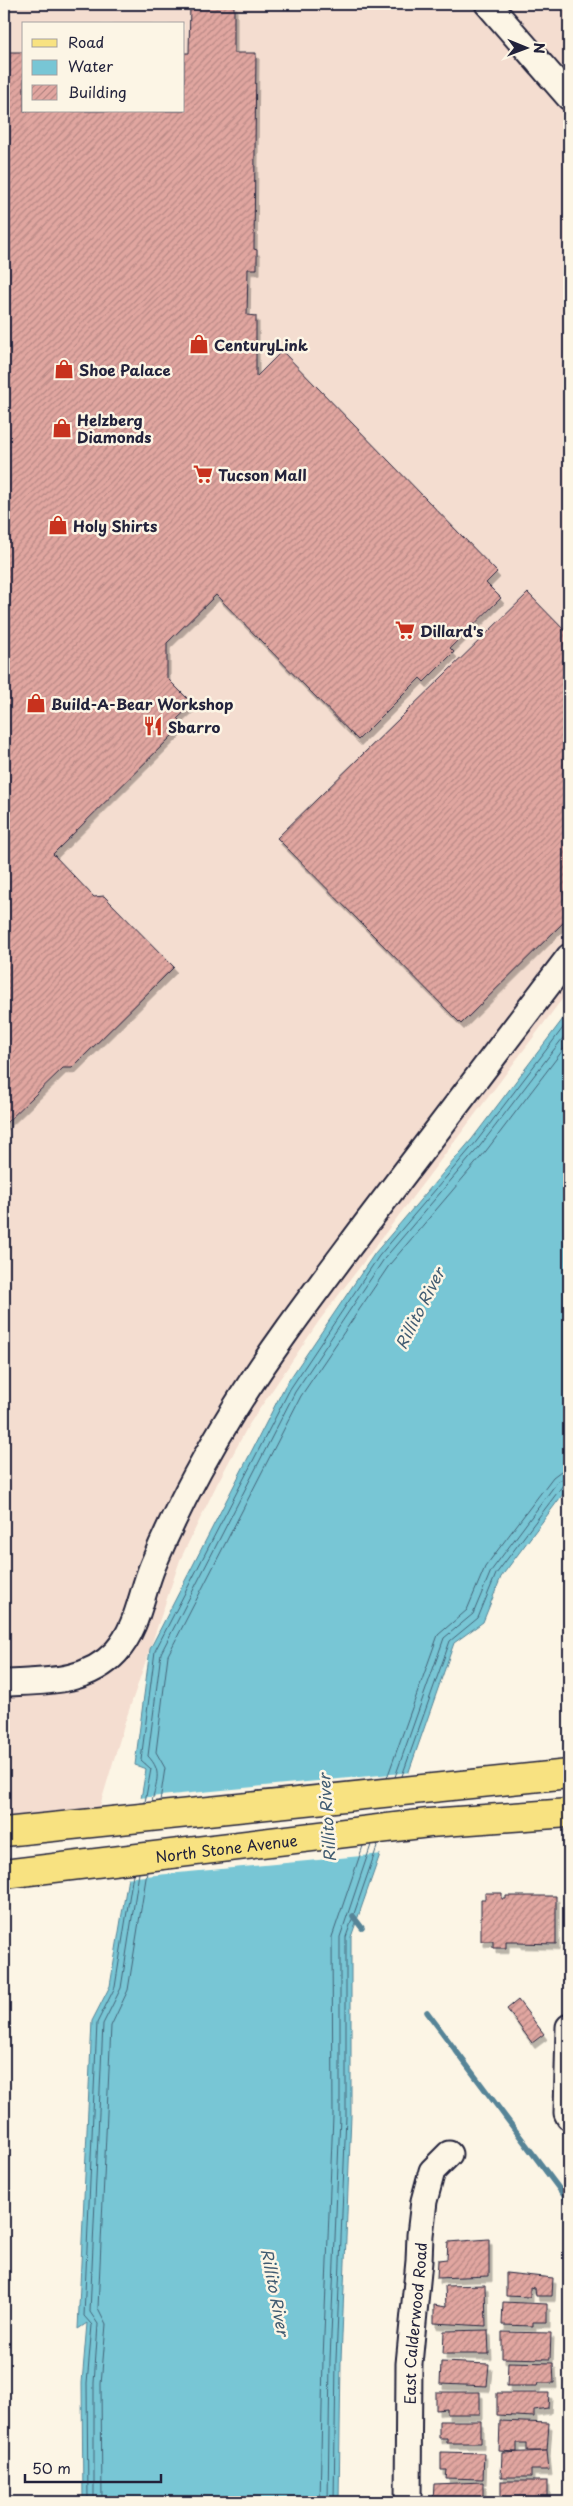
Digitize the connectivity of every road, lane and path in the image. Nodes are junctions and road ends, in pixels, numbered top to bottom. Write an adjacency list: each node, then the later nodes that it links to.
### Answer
1 (488, 4): 2 (street)
2 (569, 97)
3 (569, 957): 4 (street)
4 (4, 1683)
5 (569, 1774): 7 (main road)
6 (569, 1813): 8 (main road, North Stone Avenue)
7 (4, 1832)
8 (4, 1874)
9 (569, 2027): 10 (street)
10 (569, 2115)
11 (449, 2154): 12 (street, East Calderwood Road)
12 (408, 2502)

